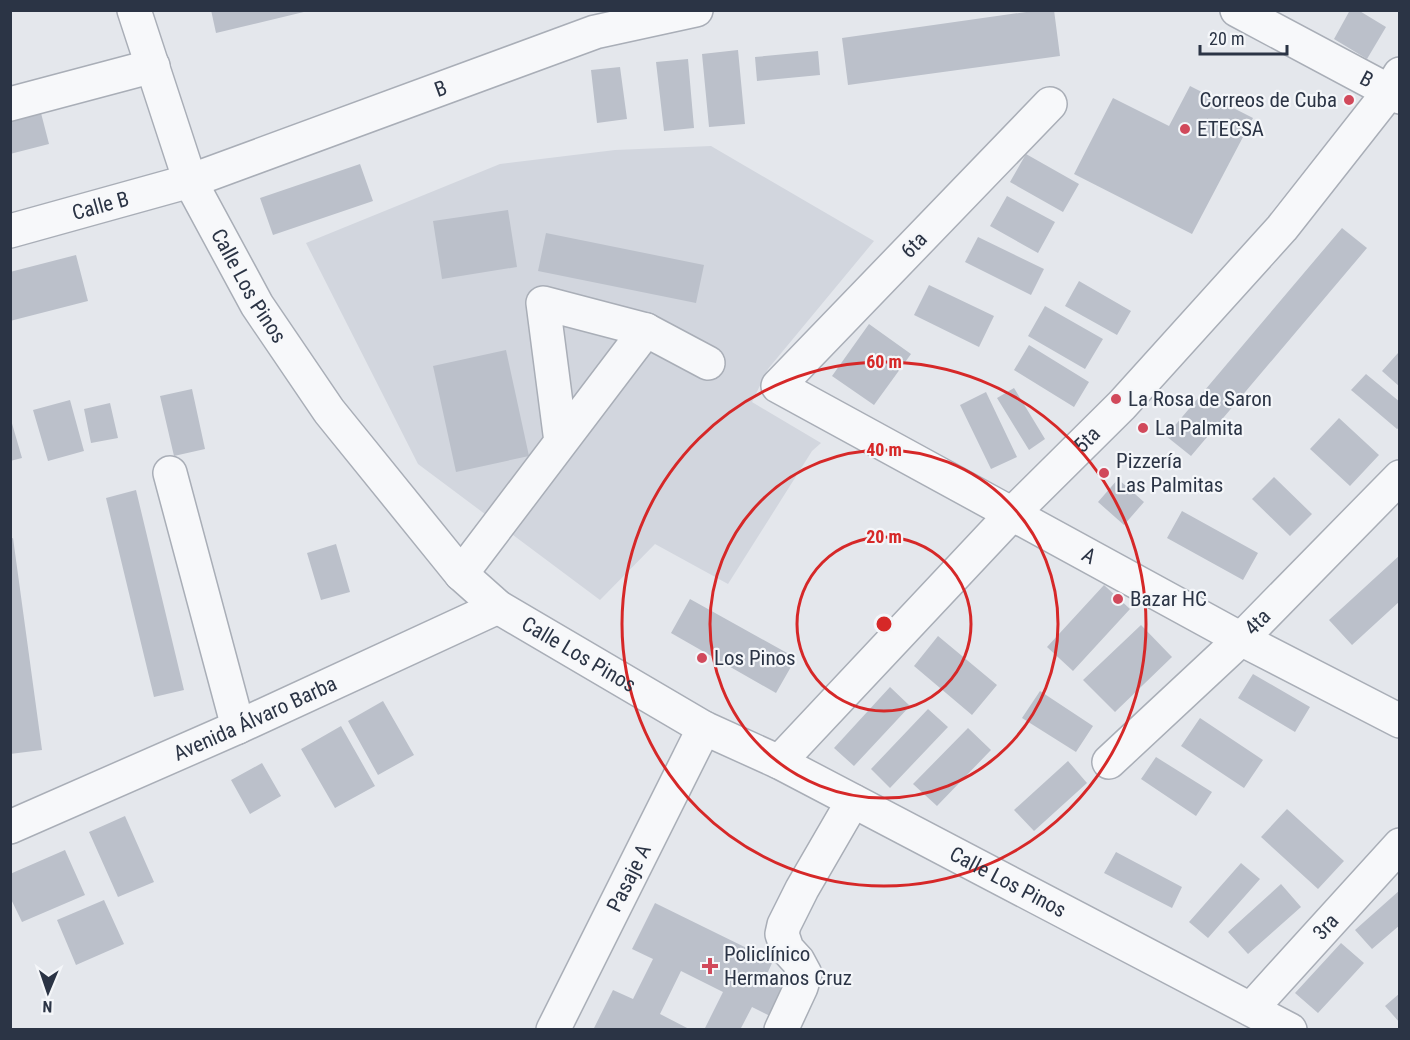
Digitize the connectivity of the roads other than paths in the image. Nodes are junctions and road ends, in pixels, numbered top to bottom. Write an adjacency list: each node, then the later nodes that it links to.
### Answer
1 (134, 10): 4 (street, Calle Los Pinos)
2 (696, 10): 8 (street, B)
3 (1237, 10): 5 (street, B)
4 (153, 66): 6 (street); 8 (street, Calle Los Pinos)
5 (1396, 88): 16 (street, 5ta)
6 (10, 104)
7 (1050, 104): 12 (street, 6ta)
8 (190, 181): 9 (street, Calle B); 17 (street, Calle Los Pinos)
9 (10, 231)
10 (646, 330): 11 (street); 13 (street); 13 (street)
11 (708, 363)
12 (778, 386): 16 (street, A)
13 (561, 442): 17 (street)
14 (170, 473): 21 (street)
15 (1400, 477): 19 (street, 4ta)
16 (1012, 514): 19 (street, A); 23 (street, 5ta)
17 (461, 574): 18 (street, Calle Los Pinos)
18 (498, 607): 21 (street, Avenida Álvaro Barba); 22 (street, Calle Los Pinos)
19 (1241, 639): 20 (street, A); 24 (street, 4ta)
20 (1400, 721)
21 (238, 727): 26 (street, Avenida Álvaro Barba)
22 (704, 728): 23 (street, Calle Los Pinos); 29 (street, Pasaje A)
23 (779, 762): 25 (street, Calle Los Pinos)
24 (1109, 762)
25 (853, 801): 28 (street, Calle Los Pinos); 30 (street)
26 (10, 827)
27 (1400, 845): 28 (street, 3ra)
28 (1251, 1009): 31 (street, Calle Los Pinos)
29 (553, 1029)
30 (781, 1029)
31 (1290, 1029)

